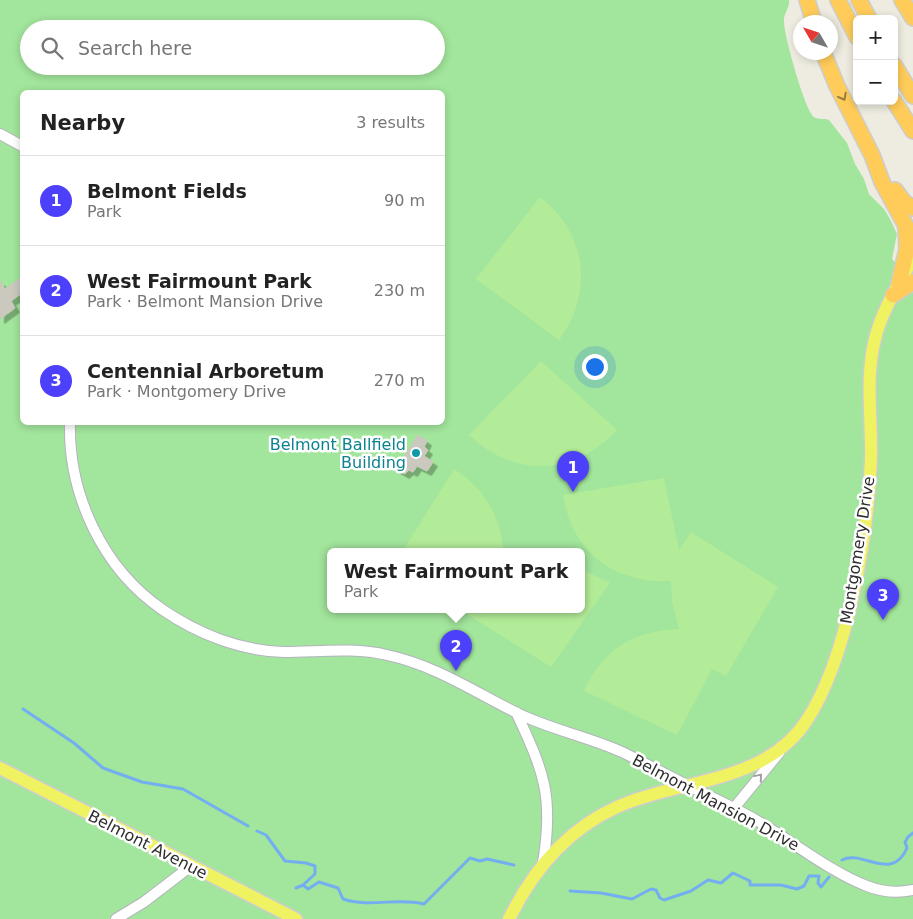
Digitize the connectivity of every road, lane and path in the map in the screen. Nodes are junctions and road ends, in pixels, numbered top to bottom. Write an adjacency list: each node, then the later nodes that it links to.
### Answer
1 (807, 0): 5 (highway)
2 (838, 0): 8 (highway)
3 (858, 0): 6 (highway)
4 (902, 0): 7 (highway)
5 (812, 15)
6 (867, 15)
7 (913, 18)
8 (853, 29)
9 (826, 60): 16 (highway, one-way to 16)
10 (898, 72): 11 (highway)
11 (913, 96)
12 (897, 105): 13 (highway)
13 (913, 131)
14 (0, 134): 15 (street)
15 (20, 145)
16 (872, 155): 17 (highway); 19 (highway)
17 (913, 208)
18 (913, 258): 19 (main road, Montgomery Drive)
19 (902, 287): 22 (main road, Montgomery Drive)
20 (70, 425): 21 (street, Belmont Mansion Drive)
21 (516, 712): 24 (street, Belmont Mansion Drive); 26 (street)
22 (785, 746): 24 (main road, Montgomery Drive); 25 (street, Montgomery Drive, one-way to 22)
23 (0, 768): 27 (main road, Belmont Avenue)
24 (688, 786): 25 (street, Belmont Mansion Drive); 26 (main road, Montgomery Drive)
25 (734, 808): 28 (street, Belmont Mansion Drive)
26 (542, 863): 31 (main road, Montgomery Drive)
27 (191, 866): 29 (street); 30 (main road, Belmont Avenue)
28 (913, 890)
29 (116, 919)
30 (296, 919)
31 (509, 919)

